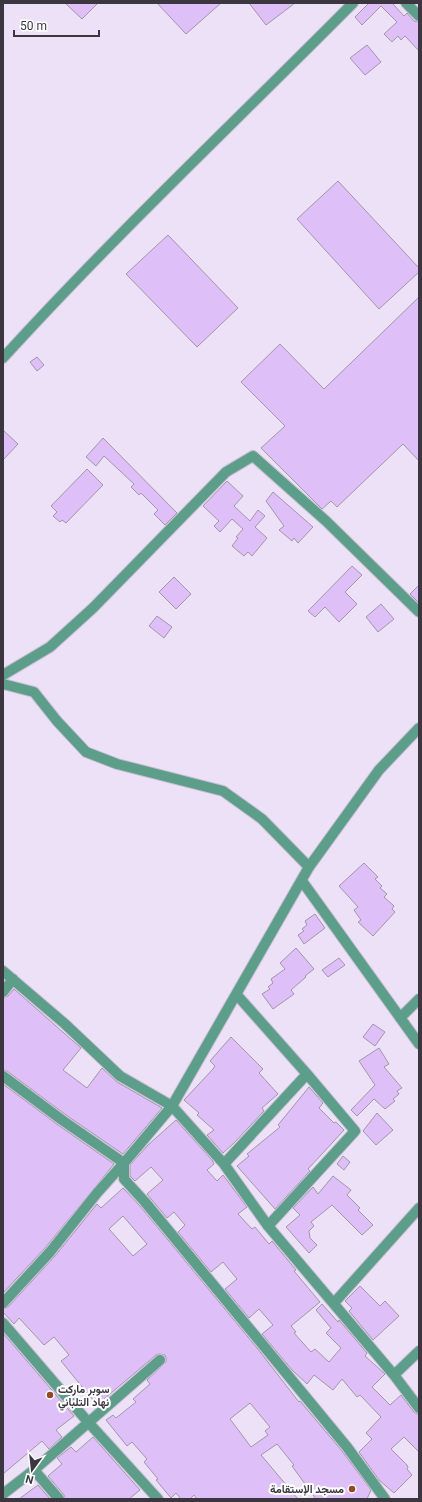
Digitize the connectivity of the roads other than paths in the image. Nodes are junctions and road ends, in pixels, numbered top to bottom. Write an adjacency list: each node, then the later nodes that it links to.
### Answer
1 (353, 3): 4 (street)
2 (406, 3): 3 (street)
3 (419, 16)
4 (3, 358)
5 (419, 612): 6 (street)
6 (3, 676)
7 (3, 684): 9 (street)
8 (419, 728): 9 (street)
9 (309, 867): 10 (street)
10 (302, 881): 14 (street); 16 (street)
11 (3, 971): 12 (street)
12 (13, 979): 13 (street); 20 (street)
13 (3, 992)
14 (236, 995): 18 (street); 20 (street)
15 (419, 999): 16 (street)
16 (400, 1018): 17 (street)
17 (419, 1044)
18 (307, 1074): 22 (street); 24 (street)
19 (3, 1076): 21 (street)
20 (172, 1106): 21 (street); 22 (street)
21 (124, 1164): 25 (street); 37 (street)
22 (224, 1164): 24 (street)
23 (419, 1208): 26 (street)
24 (268, 1226): 26 (street)
25 (3, 1303)
26 (334, 1303): 30 (street)
27 (3, 1322): 32 (street)
28 (419, 1350): 30 (street)
29 (160, 1360): 32 (street)
30 (394, 1375): 31 (street)
31 (419, 1408)
32 (88, 1422): 33 (street); 36 (street)
33 (34, 1470): 34 (street); 35 (street)
34 (3, 1494)
35 (59, 1499)
36 (158, 1499)
37 (385, 1499)

